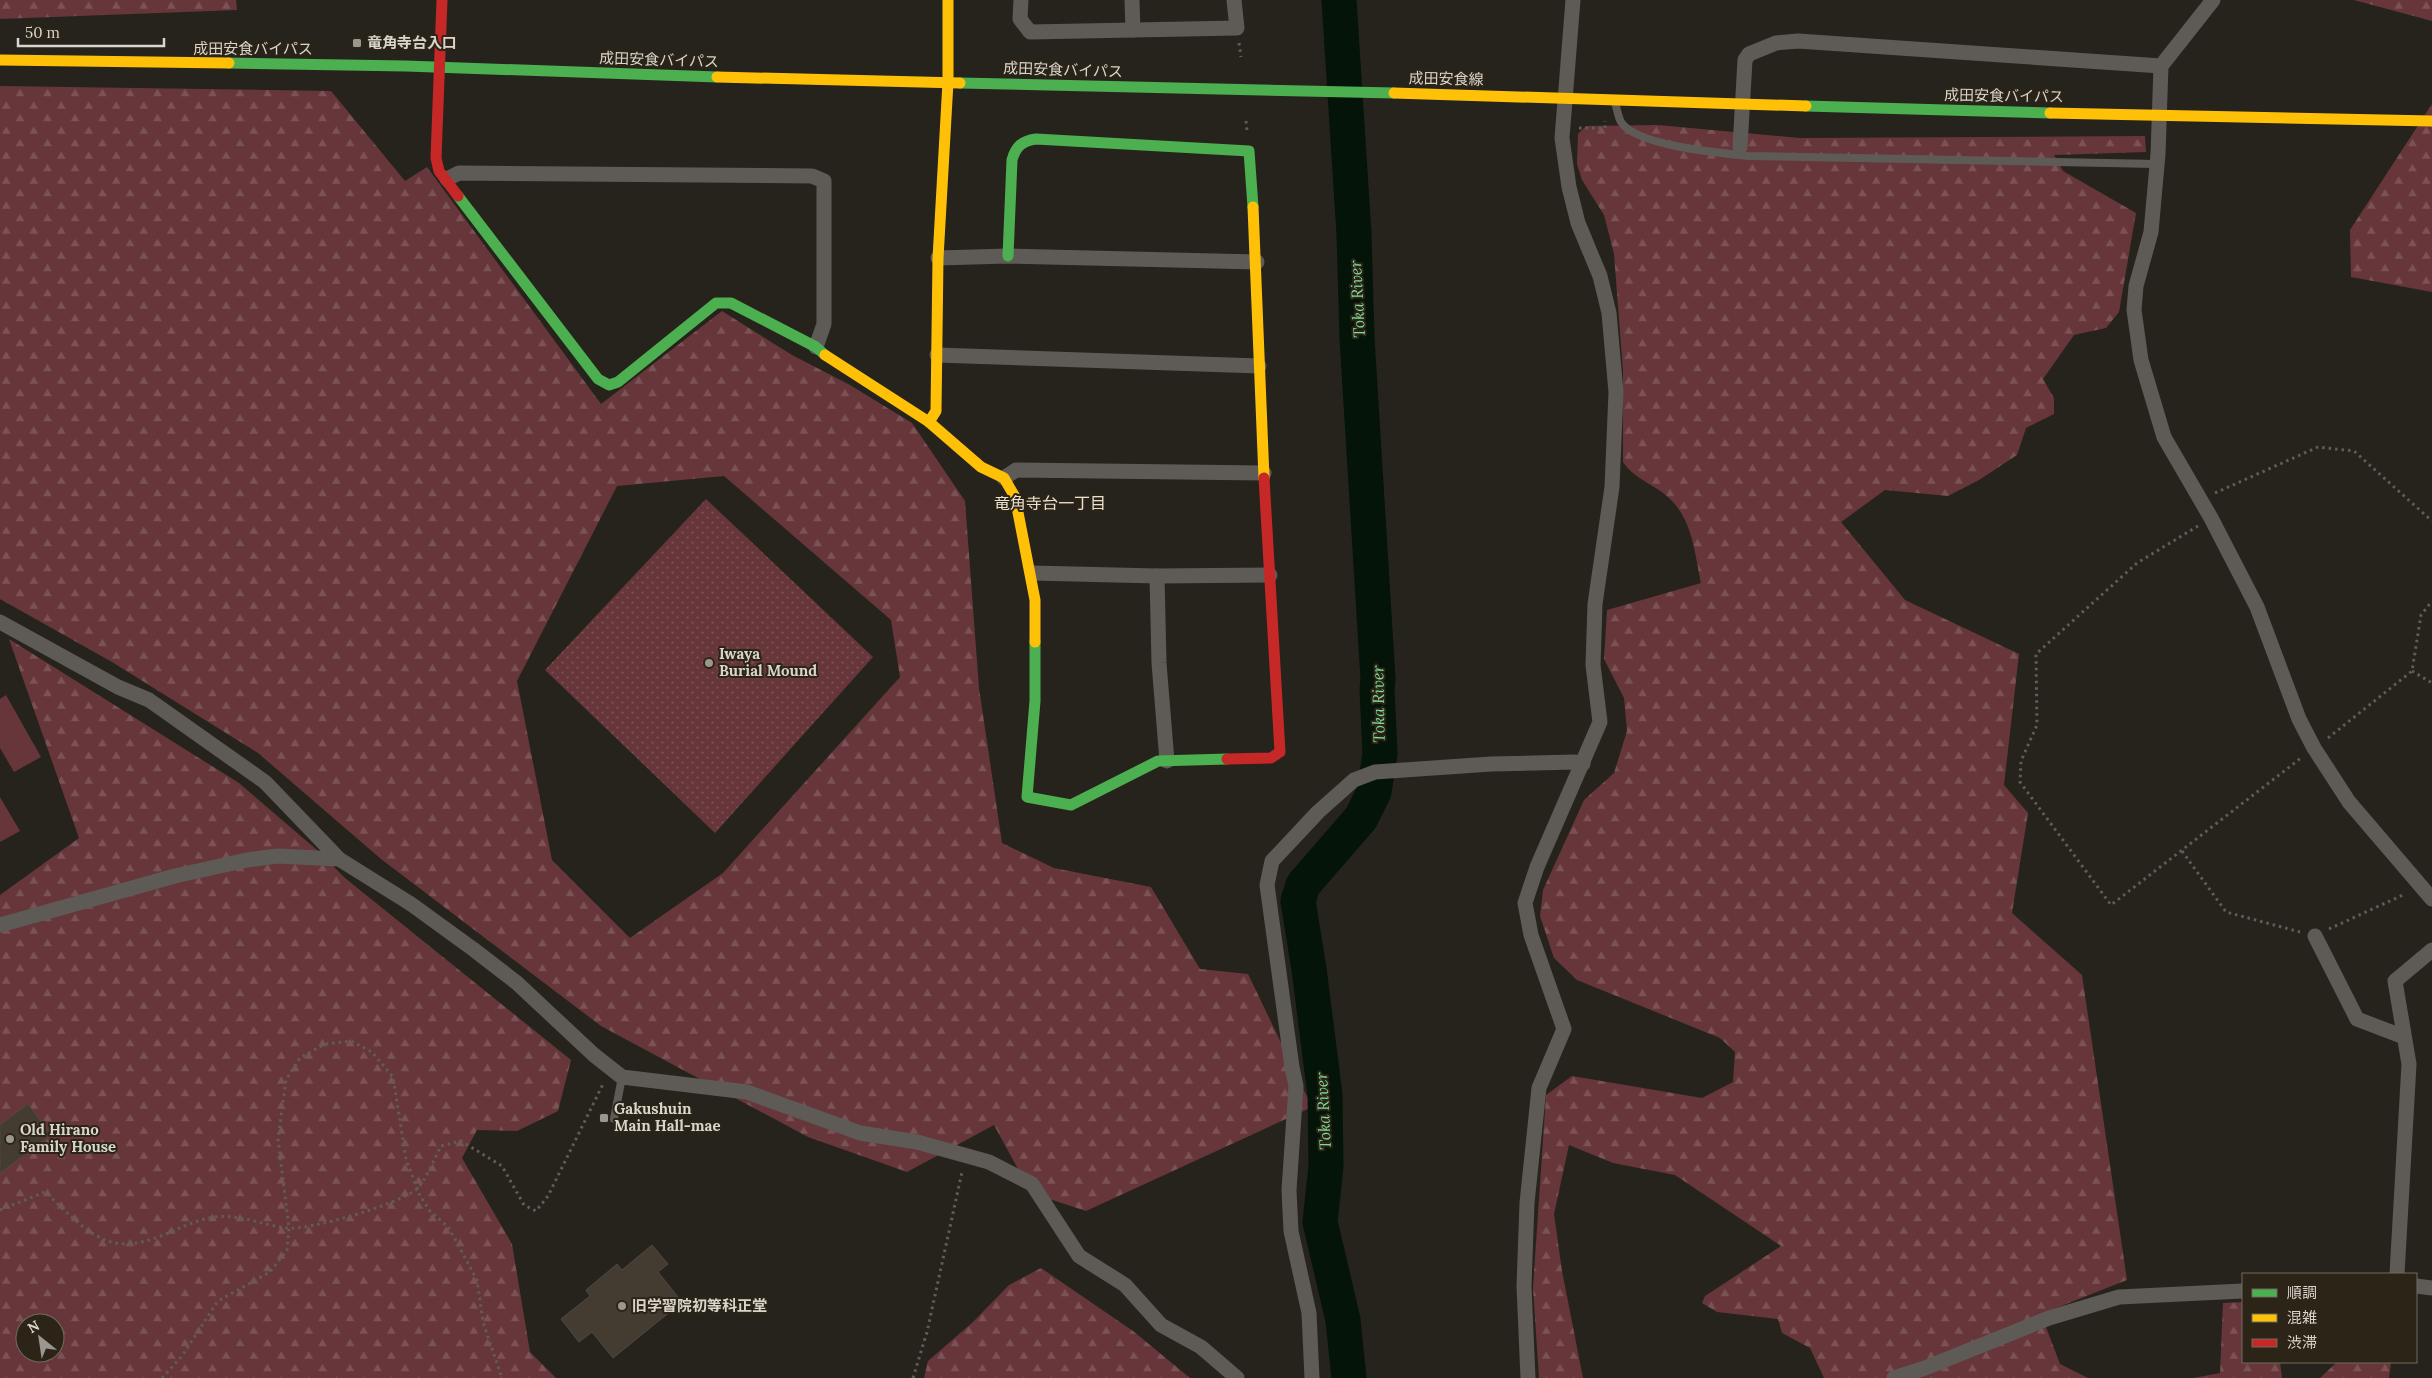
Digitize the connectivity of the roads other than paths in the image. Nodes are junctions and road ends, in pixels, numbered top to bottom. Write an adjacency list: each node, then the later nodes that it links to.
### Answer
1 (442, 0): 10 (street)
2 (948, 0): 12 (street)
3 (1020, 0): 8 (street)
4 (1132, 0): 8 (street)
5 (1234, 0): 8 (street)
6 (1573, 0): 34 (street)
7 (2213, 0): 11 (street)
8 (1133, 30)
9 (0, 60): 10 (street, 成田安食バイパス)
10 (440, 66): 12 (street, 成田安食バイパス); 19 (street)
11 (2161, 70): 17 (street); 18 (street)
12 (948, 82): 13 (street, 成田安食バイパス); 21 (street)
13 (1316, 92): 14 (street, 成田安食線)
14 (1575, 97): 15 (street, 成田安食バイパス)
15 (1614, 99): 16 (street, 成田安食バイパス); 17 (lane)
16 (2432, 121)
17 (1745, 152): 18 (lane)
18 (2157, 159): 36 (street)
19 (447, 179): 23 (street); 23 (street)
20 (1008, 256): 21 (street); 22 (street); 22 (street)
21 (938, 258): 24 (street)
22 (1257, 262): 25 (street)
23 (816, 348): 26 (street)
24 (937, 355): 25 (street); 26 (street)
25 (1259, 366): 27 (street)
26 (929, 422): 28 (street)
27 (1264, 473): 28 (street); 30 (street)
28 (1004, 478): 29 (street)
29 (1032, 573): 31 (street); 33 (street)
30 (1270, 575): 31 (street); 33 (street)
31 (1157, 576): 33 (street)
32 (0, 622): 35 (street)
33 (1167, 761)
34 (1582, 764): 48 (street); 49 (street)
35 (339, 859): 37 (street); 41 (street)
36 (2432, 899)
37 (0, 925)
38 (2315, 936): 40 (street)
39 (2432, 950): 40 (street)
40 (2404, 1037): 43 (street)
41 (617, 1073): 42 (lane); 47 (street)
42 (614, 1119)
43 (2397, 1273)
44 (2417, 1286): 45 (street)
45 (2432, 1288)
46 (2242, 1291): 50 (street)
47 (1237, 1378)
48 (1312, 1378)
49 (1528, 1378)
50 (1894, 1378)

